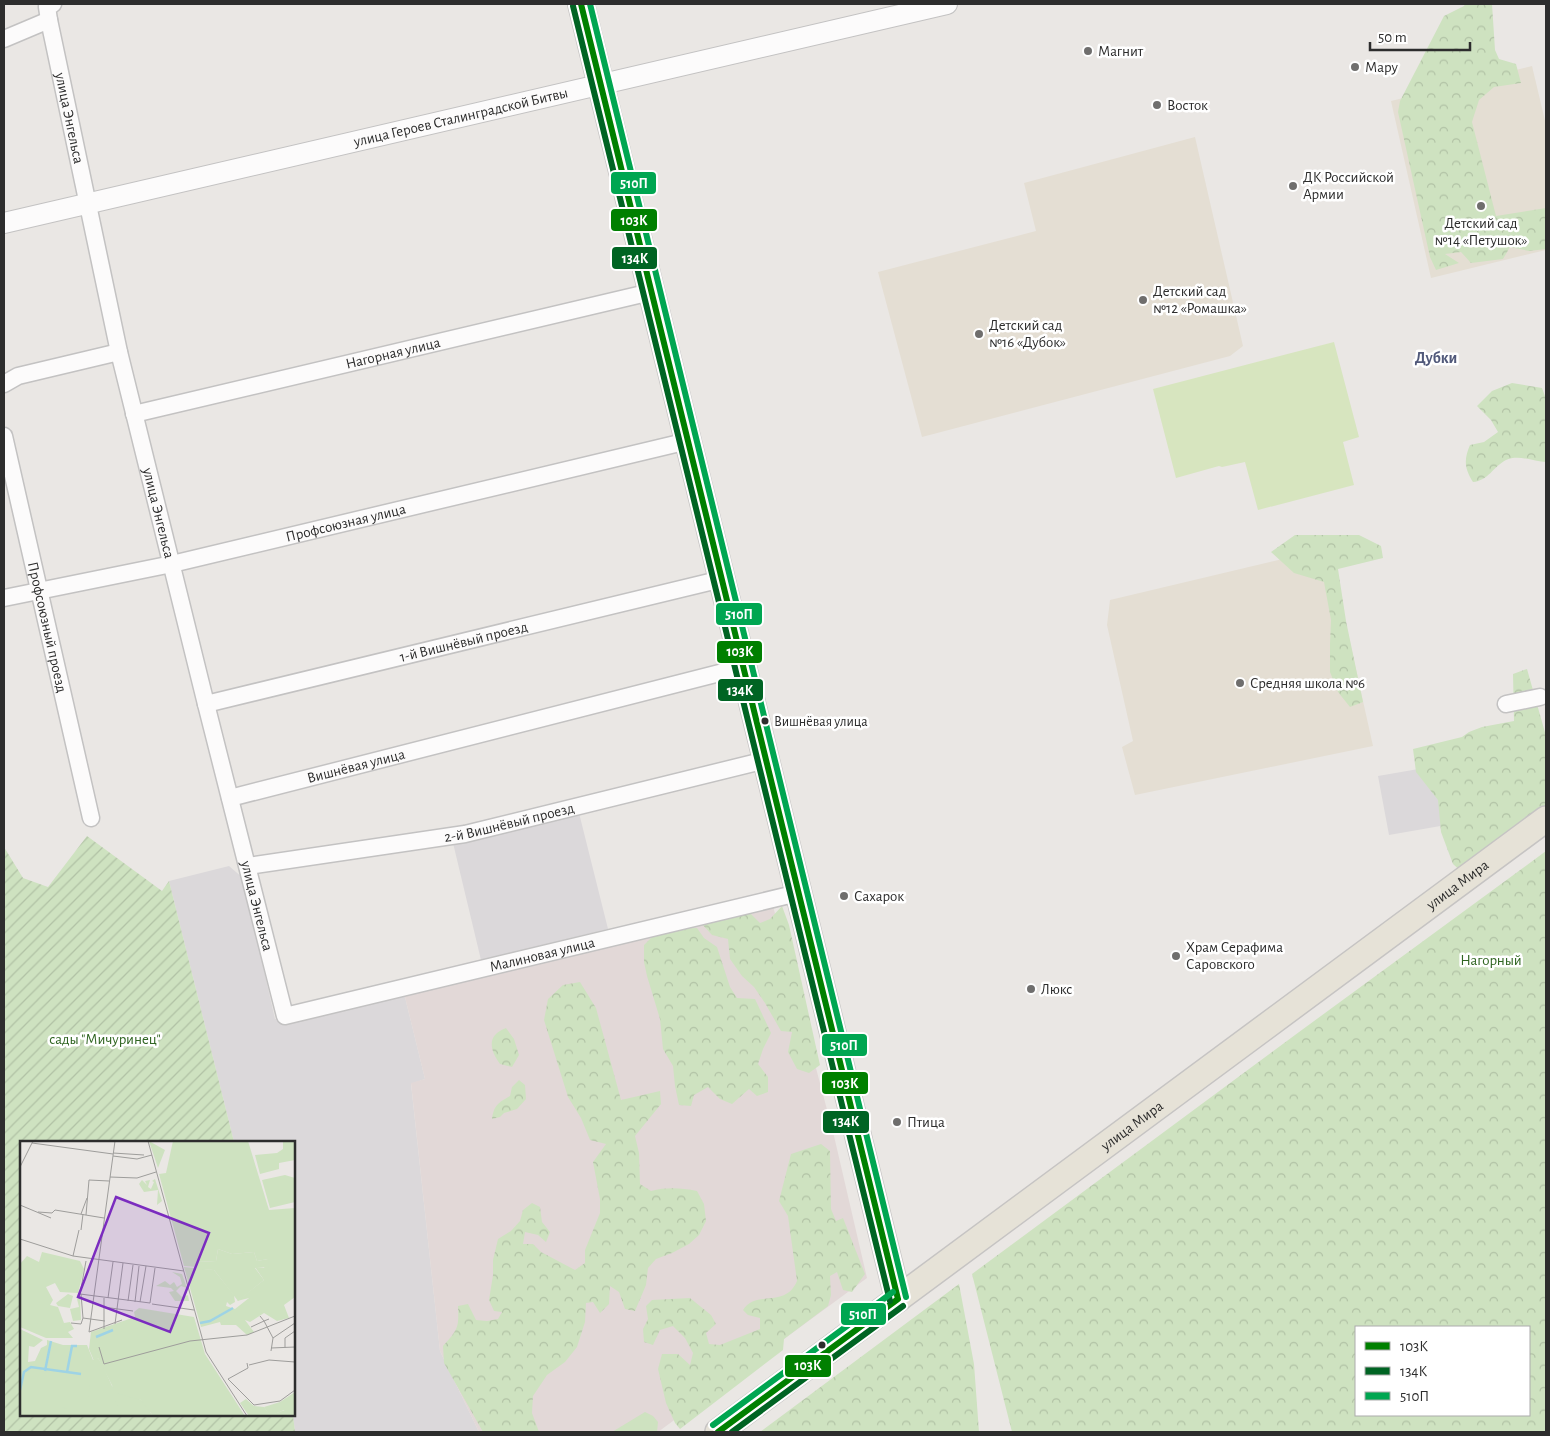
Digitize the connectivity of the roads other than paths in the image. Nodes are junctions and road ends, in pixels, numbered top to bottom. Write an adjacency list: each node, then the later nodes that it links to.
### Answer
1 (581, 4): 5 (main road)
2 (947, 4): 5 (street, улица Героев Сталинградской Битвы)
3 (50, 10): 4 (street); 6 (street, улица Энгельса)
4 (4, 39)
5 (601, 85): 6 (street, улица Героев Сталинградской Битвы); 8 (main road)
6 (87, 203): 7 (street, улица Героев Сталинградской Битвы); 9 (street, улица Энгельса)
7 (4, 223)
8 (652, 292): 11 (street, Нагорная улица); 13 (main road)
9 (119, 352): 10 (street); 11 (street, улица Энгельса)
10 (4, 384)
11 (134, 414): 14 (street, улица Энгельса)
12 (4, 436): 16 (street, Профсоюзный проезд)
13 (688, 440): 14 (street, Профсоюзная улица); 15 (main road)
14 (172, 564): 16 (street, Профсоюзная улица); 20 (street, улица Энгельса)
15 (722, 579): 18 (main road); 20 (street, 1-й Вишнёвый проезд)
16 (39, 592): 17 (street, Профсоюзная улица); 24 (street, Профсоюзный проезд)
17 (4, 598)
18 (743, 667): 22 (main road); 23 (street, Вишнёвая улица)
19 (1540, 697): 21 (street)
20 (206, 704): 23 (street, улица Энгельса)
21 (1506, 704)
22 (766, 760): 26 (street, 2-й Вишнёвый проезд); 27 (main road)
23 (230, 798): 26 (street, улица Энгельса)
24 (91, 818)
25 (1546, 819): 29 (main road, улица Мира)
26 (248, 866): 28 (street, улица Энгельса)
27 (798, 894): 28 (street, Малиновая улица); 29 (main road)
28 (285, 1016)
29 (898, 1300): 30 (main road, улица Мира)
30 (718, 1432)

